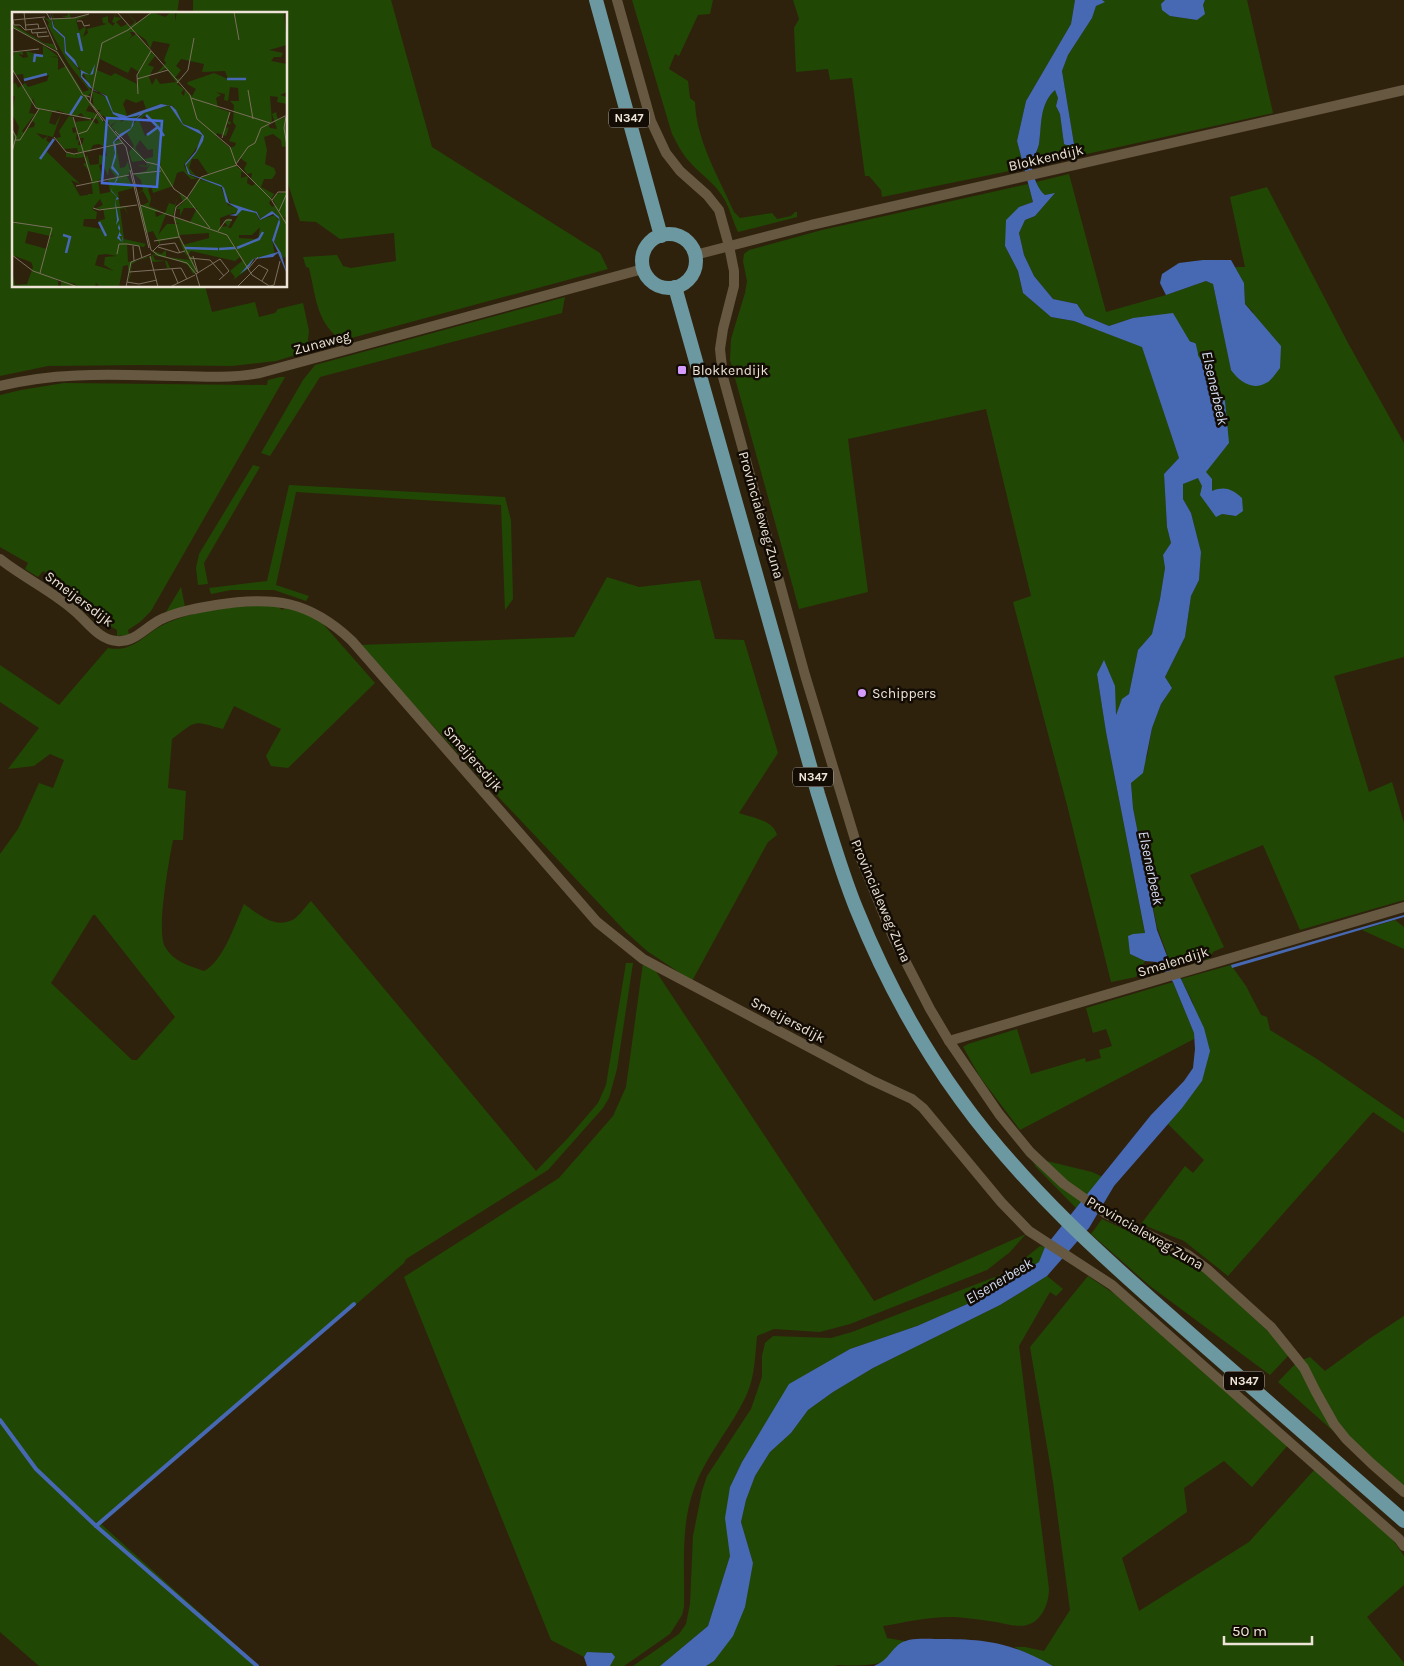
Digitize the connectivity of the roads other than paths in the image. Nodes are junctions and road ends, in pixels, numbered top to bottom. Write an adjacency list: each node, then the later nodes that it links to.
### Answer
1 (596, 0): 4 (main road, N347)
2 (617, 0): 5 (street, Provincialeweg Zuna)
3 (1404, 90): 5 (street, Blokkendijk)
4 (661, 236): 6 (main road); 7 (main road)
5 (729, 246): 6 (street, Blokkendijk); 12 (street, Provincialeweg Zuna)
6 (695, 255): 8 (main road)
7 (643, 269): 8 (main road); 9 (street, Zunaweg)
8 (675, 287): 14 (main road, Provincialeweg Zuna / N347)
9 (0, 386)
10 (0, 559): 15 (street, Smeijersdijk)
11 (1404, 907): 12 (street, Smalendijk)
12 (949, 1041): 13 (street, Provincialeweg Zuna)
13 (1404, 1492)
14 (1404, 1521)
15 (1404, 1546)

